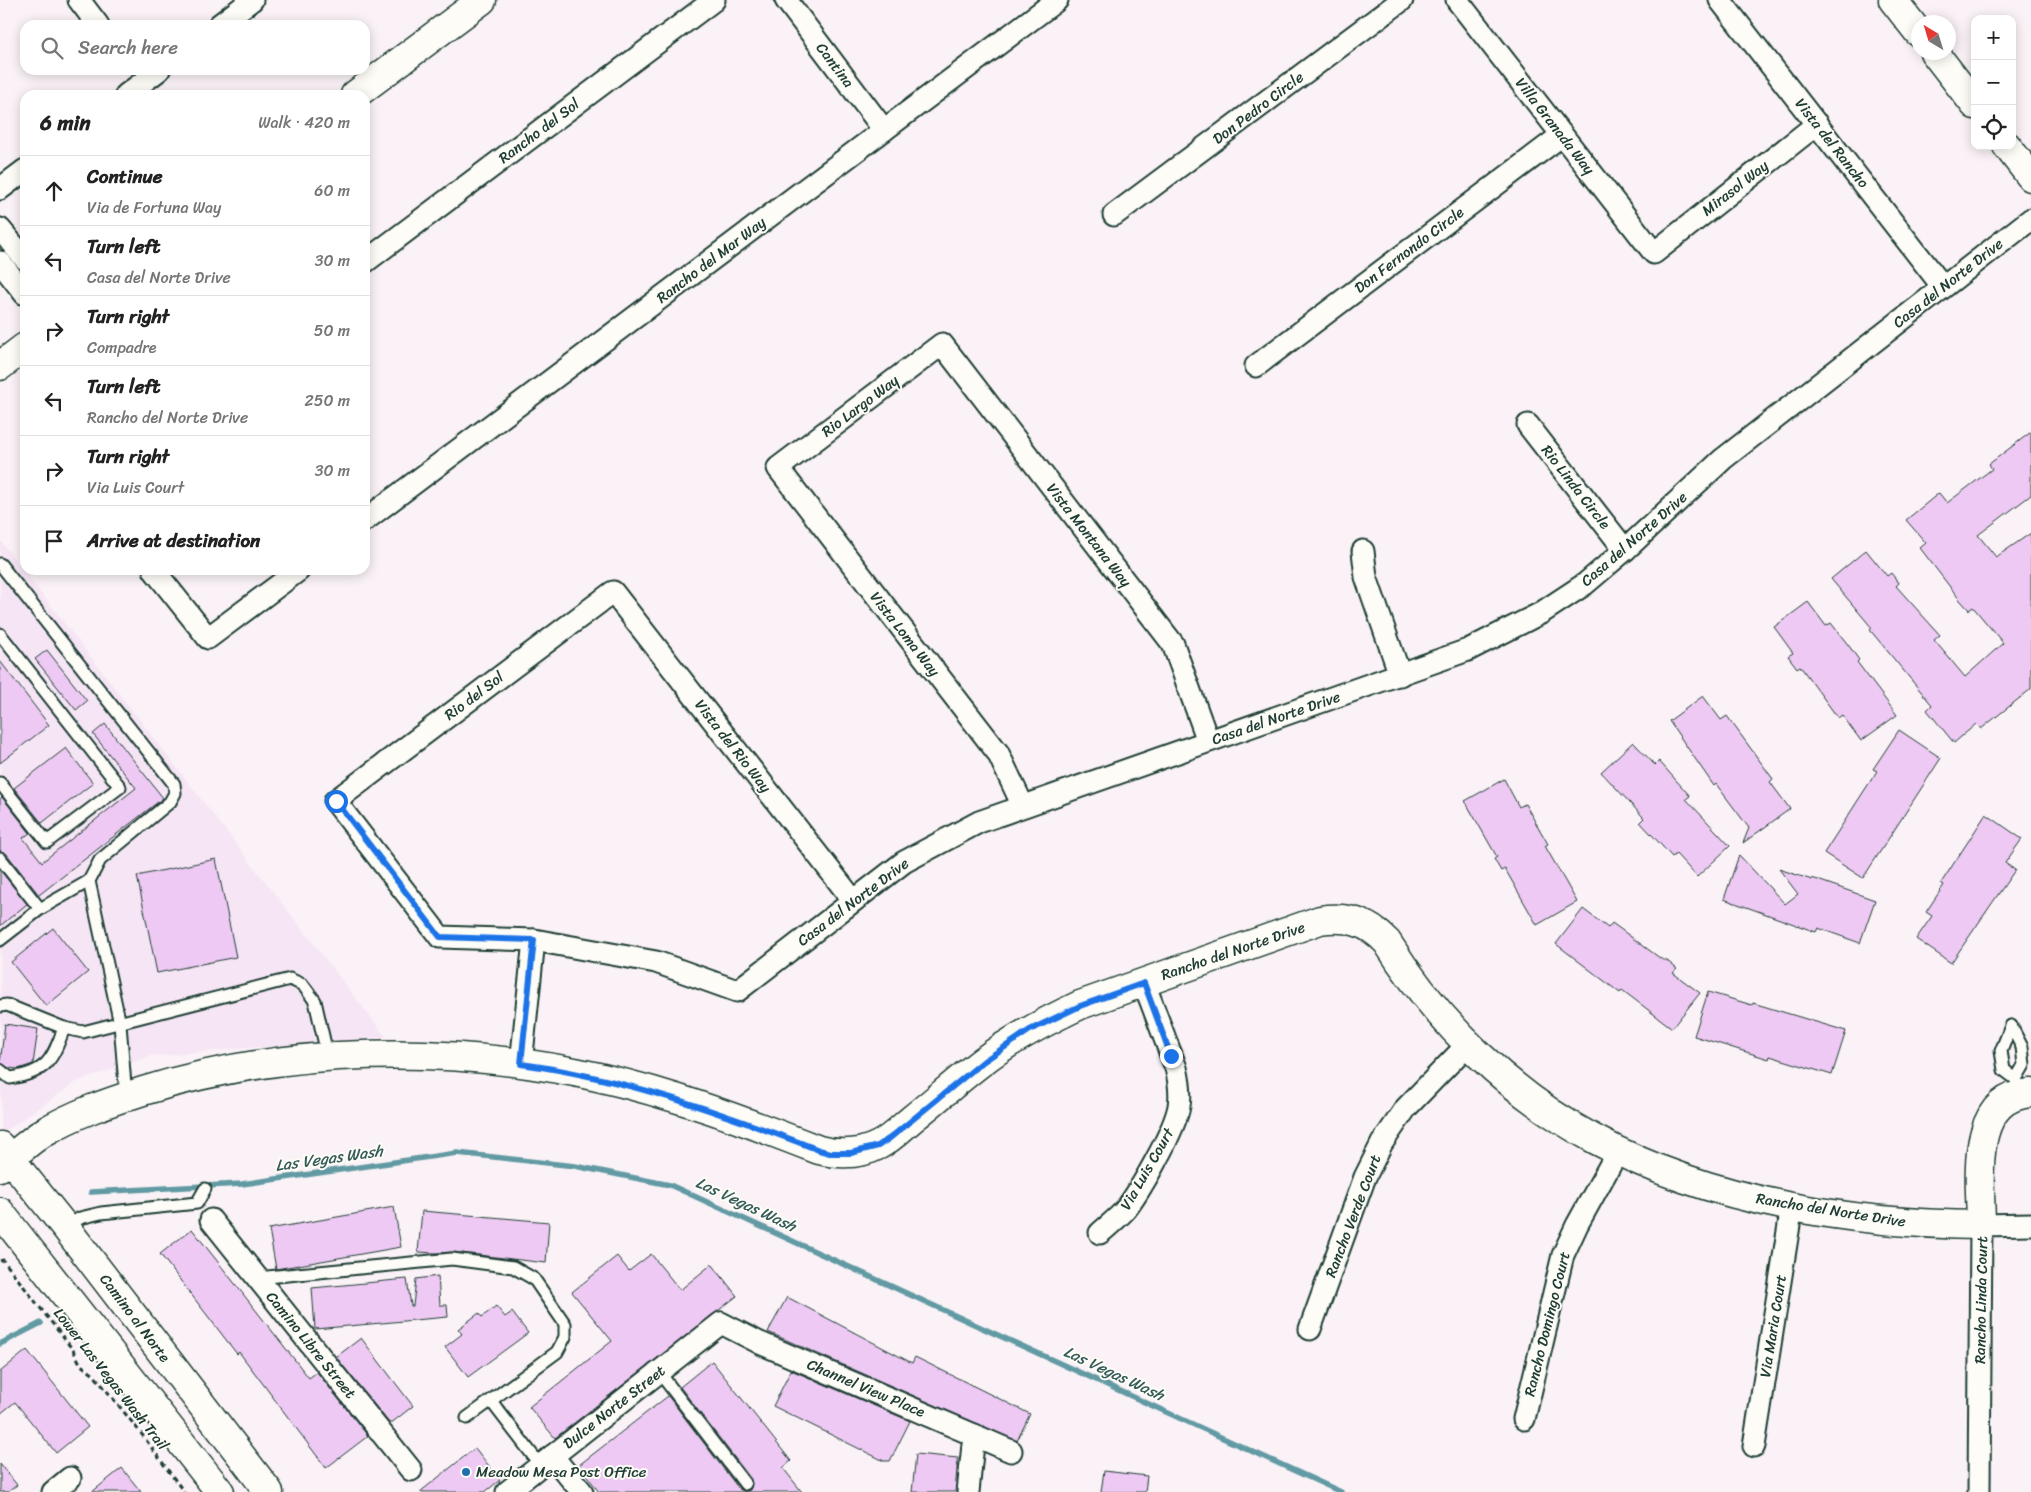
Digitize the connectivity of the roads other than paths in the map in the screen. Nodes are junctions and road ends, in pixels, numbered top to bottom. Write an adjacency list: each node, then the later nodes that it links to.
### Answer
1 (79, 0): 11 (street)
2 (252, 0): 12 (street)
3 (482, 0): 17 (street)
4 (714, 0): 31 (street, Rancho del Sol)
5 (786, 0): 20 (street, Cantina)
6 (1402, 0): 26 (street, Don Pedro Circle)
7 (1457, 0): 21 (street, Villa Granada Way)
8 (1720, 0): 19 (street, Vista del Rancho)
9 (1894, 0): 13 (street)
10 (1050, 2): 20 (street, Rancho del Mar Way)
11 (94, 20)
12 (226, 20)
13 (1911, 23)
14 (1940, 60): 18 (street)
15 (144, 75): 16 (street)
16 (131, 90)
17 (362, 90)
18 (1971, 100)
19 (1817, 124): 30 (street, Mirasol Way); 33 (street, Vista del Rancho)
20 (884, 130): 41 (street, Rancho del Mar Way)
21 (1562, 135): 30 (street, Villa Granada Way); 38 (street, Don Fernondo Circle)
22 (2010, 150): 24 (street)
23 (20, 174): 25 (street)
24 (2031, 177)
25 (0, 189)
26 (1114, 215)
27 (2031, 218): 33 (street, Casa del Norte Drive)
28 (0, 229): 29 (street)
29 (20, 253)
30 (1654, 253)
31 (370, 258)
32 (0, 262): 34 (street)
33 (1943, 287): 42 (street, Casa del Norte Drive)
34 (20, 288)
35 (942, 344): 40 (street, Rio Largo Way); 50 (street, Vista Montana Way)
36 (20, 351): 37 (street)
37 (0, 366)
38 (1256, 366)
39 (1528, 425): 42 (street, Rio Linda Circle)
40 (778, 468): 52 (street, Vista Loma Way)
41 (370, 516)
42 (1625, 550): 49 (street, Casa del Norte Drive)
43 (1363, 551): 49 (street)
44 (0, 564): 54 (lane)
45 (158, 575): 46 (street)
46 (292, 575)
47 (613, 592): 55 (street, Vista del Rio Way); 57 (street, Rio del Sol)
48 (0, 634): 51 (lane)
49 (1400, 675): 50 (street, Casa del Norte Drive)
50 (1208, 741): 52 (street, Casa del Norte Drive)
51 (0, 783)
52 (1022, 806): 55 (street, Casa del Norte Drive)
53 (0, 858): 56 (lane)
54 (89, 881): 56 (lane); 62 (lane)
55 (853, 900): 59 (street, Casa del Norte Drive)
56 (40, 909): 58 (lane)
57 (440, 937): 59 (street, Casa del Norte Drive)
58 (0, 940)
59 (534, 940): 66 (street)
60 (1144, 983): 64 (street, Rancho del Norte Drive); 66 (street, Rancho del Norte Drive); 79 (street, Via Luis Court)
61 (0, 1006): 63 (lane)
62 (120, 1024): 63 (lane); 65 (lane); 69 (lane)
63 (64, 1028): 67 (lane)
64 (1468, 1044): 70 (street, Rancho del Norte Drive); 82 (street, Rancho Verde Court)
65 (328, 1058): 66 (street, Rancho del Norte Drive); 69 (street, Rancho del Norte Drive)
66 (521, 1064)
67 (0, 1070)
68 (2022, 1090): 77 (street, Rancho Linda Court)
69 (126, 1097): 71 (street, Rancho del Norte Drive)
70 (1618, 1150): 73 (street, Rancho del Norte Drive); 86 (street, Rancho Domingo Court)
71 (3, 1157): 78 (street, Camino al Norte)
72 (205, 1189): 78 (lane)
73 (1792, 1206): 77 (street, Rancho del Norte Drive); 88 (street, Via Maria Court)
74 (0, 1212): 95 (street)
75 (211, 1220): 80 (street, Camino Libre Street)
76 (2031, 1224): 77 (street, Rancho del Norte Drive)
77 (1982, 1226): 100 (street, Rancho Linda Court)
78 (66, 1228): 96 (street, Camino al Norte)
79 (1100, 1233)
80 (257, 1278): 84 (lane); 91 (street, Camino Libre Street)
81 (721, 1323): 83 (street, Dulce Norte Street); 87 (street, Channel View Place)
82 (1310, 1329)
83 (659, 1372): 90 (street, Dulce Norte Street); 93 (lane)
84 (491, 1401): 85 (lane); 90 (lane)
85 (467, 1418)
86 (1524, 1419)
87 (974, 1435): 89 (street, Channel View Place); 99 (street)
88 (1754, 1446)
89 (1011, 1451)
90 (546, 1461): 97 (street, Dulce Norte Street); 98 (street)
91 (411, 1470)
92 (70, 1478): 94 (street)
93 (745, 1484)
94 (53, 1492)
95 (220, 1492)
96 (269, 1492)
97 (507, 1492)
98 (582, 1492)
99 (968, 1492)
100 (1979, 1492)

